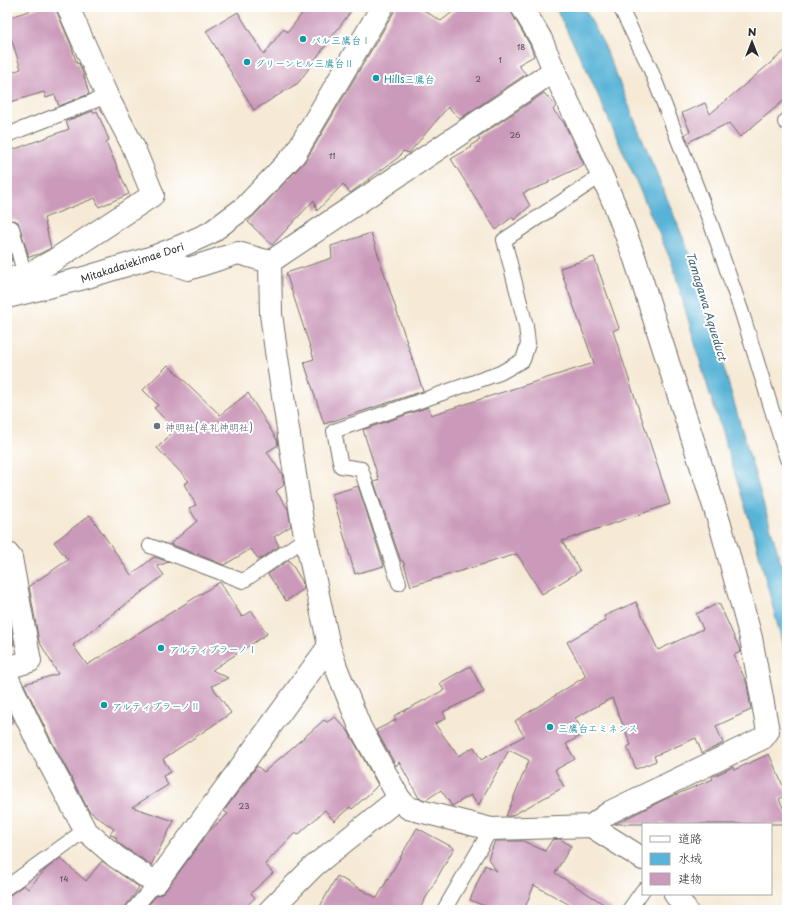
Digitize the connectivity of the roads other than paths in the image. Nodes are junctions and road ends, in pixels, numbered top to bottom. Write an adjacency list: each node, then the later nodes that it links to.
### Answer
1 (68, 7): 6 (street)
2 (382, 7): 10 (street, Mitakadaiekimae Dori)
3 (522, 7): 5 (street)
4 (620, 7): 14 (lane)
5 (554, 70): 8 (street); 11 (street)
6 (107, 96): 7 (lane); 12 (street)
7 (7, 135)
8 (602, 175): 18 (lane); 23 (street)
9 (12, 228): 12 (lane)
10 (153, 257): 11 (street); 13 (street, Mitakadaiekimae Dori)
11 (270, 262): 15 (street)
12 (16, 278)
13 (7, 297)
14 (787, 459)
15 (306, 538): 16 (lane); 19 (street)
16 (150, 546)
17 (7, 553): 20 (street)
18 (399, 583)
19 (329, 646): 22 (street); 27 (street)
20 (7, 668)
21 (7, 677): 25 (street)
22 (399, 798): 24 (street); 32 (street)
23 (591, 826): 24 (street); 26 (street)
24 (491, 829): 33 (lane)
25 (85, 830): 27 (street); 28 (lane)
26 (642, 858)
27 (156, 883): 31 (lane)
28 (7, 887)
29 (642, 891): 34 (lane)
30 (676, 895): 35 (street)
31 (133, 910)
32 (270, 910)
33 (444, 910)
34 (629, 910)
35 (686, 910)

